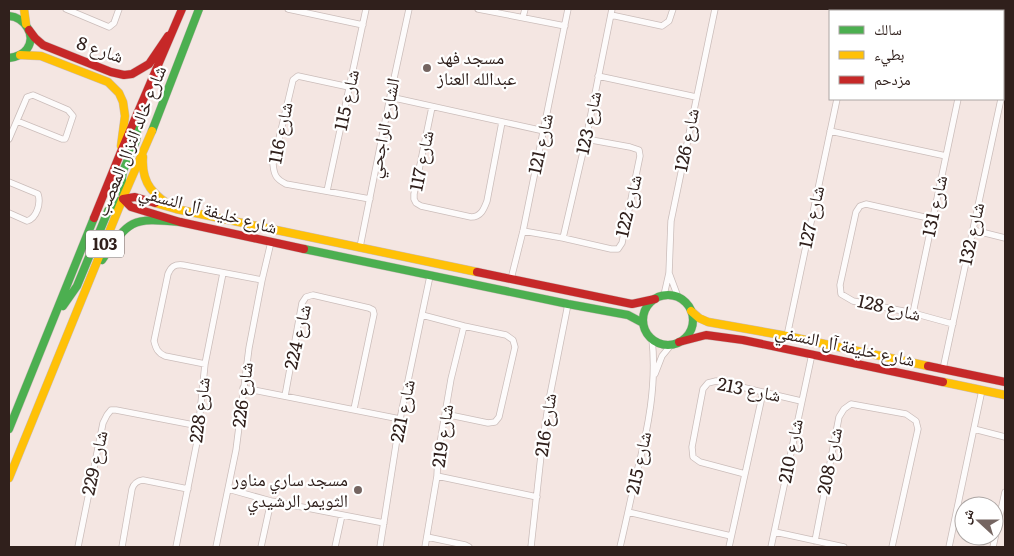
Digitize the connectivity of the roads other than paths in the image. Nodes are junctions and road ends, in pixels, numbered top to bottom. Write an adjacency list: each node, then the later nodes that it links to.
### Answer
1 (14, 9): 16 (street)
2 (24, 9): 21 (street)
3 (66, 9): 4 (street)
4 (120, 9)
5 (182, 9): 18 (street, شارع خالد النزال المعصب / 103)
6 (200, 9): 39 (street, شارع خالد النزال المعصب / 103)
7 (288, 9): 19 (street)
8 (366, 9): 19 (street, شارع 115)
9 (409, 9): 26 (street, الشارع الراجحي)
10 (478, 9): 17 (street)
11 (525, 9): 17 (street)
12 (568, 9): 20 (street, شارع 121)
13 (673, 9): 15 (street)
14 (715, 9): 27 (street, شارع 126)
15 (611, 12): 24 (street, شارع 123)
16 (9, 14): 21 (street, شارع 8)
17 (523, 17): 20 (street)
18 (176, 24): 21 (street, شارع 8); 30 (street, شارع خالد النزال المعصب / 103)
19 (363, 25): 25 (street, شارع 115)
20 (565, 26): 35 (street, شارع 121)
21 (27, 27): 22 (street)
22 (20, 55): 23 (street); 40 (street, شارع 8)
23 (9, 58)
24 (598, 76): 27 (street); 38 (street, شارع 123)
25 (349, 86): 43 (street, شارع 115); 43 (street, شارع 116)
26 (390, 97): 31 (street); 45 (street, الشارع الراجحي)
27 (696, 97): 57 (street, شارع 126)
28 (837, 100): 36 (street, شارع 127)
29 (958, 100): 41 (street, شارع 131)
30 (141, 107): 40 (street, شارع خالد النزال المعصب / 103); 44 (street)
31 (432, 107): 34 (street); 34 (street, شارع 117)
32 (1003, 107): 51 (street, شارع 132)
33 (17, 121): 33 (street); 37 (street)
34 (502, 122): 35 (street)
35 (544, 131): 50 (street, شارع 121)
36 (830, 131): 41 (street); 73 (street, شارع 127)
37 (9, 138)
38 (586, 139): 52 (street, شارع 123); 52 (street, شارع 122)
39 (144, 149): 44 (street, شارع خالد النزال المعصب / 103); 46 (street)
40 (120, 154): 69 (street, شارع خالد النزال المعصب / 103)
41 (946, 156): 48 (street, شارع 131)
42 (9, 182): 47 (street)
43 (327, 191): 45 (street, شارع 116)
44 (123, 198): 46 (street, شارع خليفة آل النسفي); 49 (street, شارع خليفة آل النسفي); 59 (street, شارع خالد النزال المعصب / 103); 69 (street)
45 (370, 199): 55 (street, الشارع الراجحي)
46 (176, 209): 55 (street, شارع خليفة آل النسفي)
47 (9, 213)
48 (932, 219): 67 (street, شارع 131); 67 (street, شارع 128)
49 (180, 222): 54 (street, شارع خليفة آل النسفي); 59 (street)
50 (523, 230): 52 (street, شارع 122); 60 (street, شارع 121)
51 (973, 230): 53 (street); 71 (street, شارع 132)
52 (563, 238)
53 (1005, 238)
54 (271, 242): 58 (street, شارع خليفة آل النسفي); 61 (street, شارع 226)
55 (360, 247): 60 (street, شارع خليفة آل النسفي)
56 (223, 273): 61 (street); 78 (street, شارع 228); 78 (street)
57 (668, 273): 62 (street, شارع 126); 63 (street, شارع 126)
58 (430, 276): 65 (street, شارع خليفة آل النسفي); 68 (street, شارع 221)
59 (91, 277): 98 (street, شارع خالد النزال المعصب / 103)
60 (511, 279): 64 (street, شارع خليفة آل النسفي)
61 (262, 280): 83 (street, شارع 226)
62 (664, 295): 63 (street); 64 (street)
63 (678, 298): 66 (street)
64 (655, 299): 70 (street)
65 (568, 304): 70 (street, شارع خليفة آل النسفي); 101 (street, شارع 216)
66 (691, 311): 73 (street, شارع خليفة آل النسفي); 75 (street)
67 (912, 313): 71 (street, شارع 128)
68 (422, 315): 72 (street); 91 (street, شارع 221)
69 (55, 316): 93 (street, شارع خالد النزال المعصب / 103)
70 (643, 323): 74 (street)
71 (953, 324): 80 (street, شارع 132)
72 (464, 326): 90 (street, شارع 219); 90 (street)
73 (787, 336): 77 (street, شارع خليفة آل النسفي)
74 (652, 339): 75 (street); 81 (street, شارع 215)
75 (675, 343): 76 (street, شارع خليفة آل النسفي); 81 (street, شارع 215)
76 (812, 354): 79 (street, شارع خليفة آل النسفي); 88 (street, شارع 210)
77 (877, 355): 79 (street); 80 (street, شارع خليفة آل النسفي)
78 (205, 364): 92 (street, شارع 228)
79 (874, 367): 84 (street, شارع خليفة آل النسفي)
80 (943, 369): 82 (street, شارع خليفة آل النسفي)
81 (653, 378): 103 (street, شارع 215)
82 (1005, 382)
83 (243, 388): 87 (street); 100 (street, شارع 226)
84 (982, 390): 86 (street, شارع خليفة آل النسفي); 94 (street)
85 (763, 392): 88 (street, شارع 213); 96 (street); 96 (street, شارع 213)
86 (1005, 395)
87 (285, 396): 89 (street); 89 (street, شارع 224)
88 (801, 401): 106 (street, شارع 210)
89 (354, 409): 91 (street)
90 (446, 414): 97 (street, شارع 219)
91 (400, 419): 105 (street, شارع 221)
92 (199, 426): 99 (street, شارع 228); 110 (street, شارع 229)
93 (9, 429)
94 (974, 429): 95 (street); 125 (street)
95 (1005, 436)
96 (745, 474): 107 (street)
97 (437, 476): 101 (street); 108 (street, شارع 219)
98 (9, 478)
99 (188, 488): 111 (street); 112 (street, شارع 228)
100 (228, 489): 102 (street); 113 (street, شارع 226)
101 (537, 498): 119 (street, شارع 216)
102 (271, 500): 104 (street); 114 (street)
103 (628, 512): 107 (street); 120 (street, شارع 215)
104 (342, 515): 105 (street); 115 (street)
105 (384, 523): 116 (street, شارع 221)
106 (775, 532): 109 (street); 122 (street, شارع 210)
107 (732, 536): 121 (street)
108 (427, 537): 117 (street, شارع 219); 118 (street)
109 (815, 541): 123 (street); 124 (street, شارع 208)
110 (78, 547)
111 (122, 547)
112 (176, 547)
113 (216, 547)
114 (261, 547)
115 (335, 547)
116 (380, 547)
117 (425, 547)
118 (469, 547)
119 (531, 547)
120 (620, 547)
121 (729, 547)
122 (772, 547)
123 (844, 547)
124 (892, 547)
125 (949, 547)

